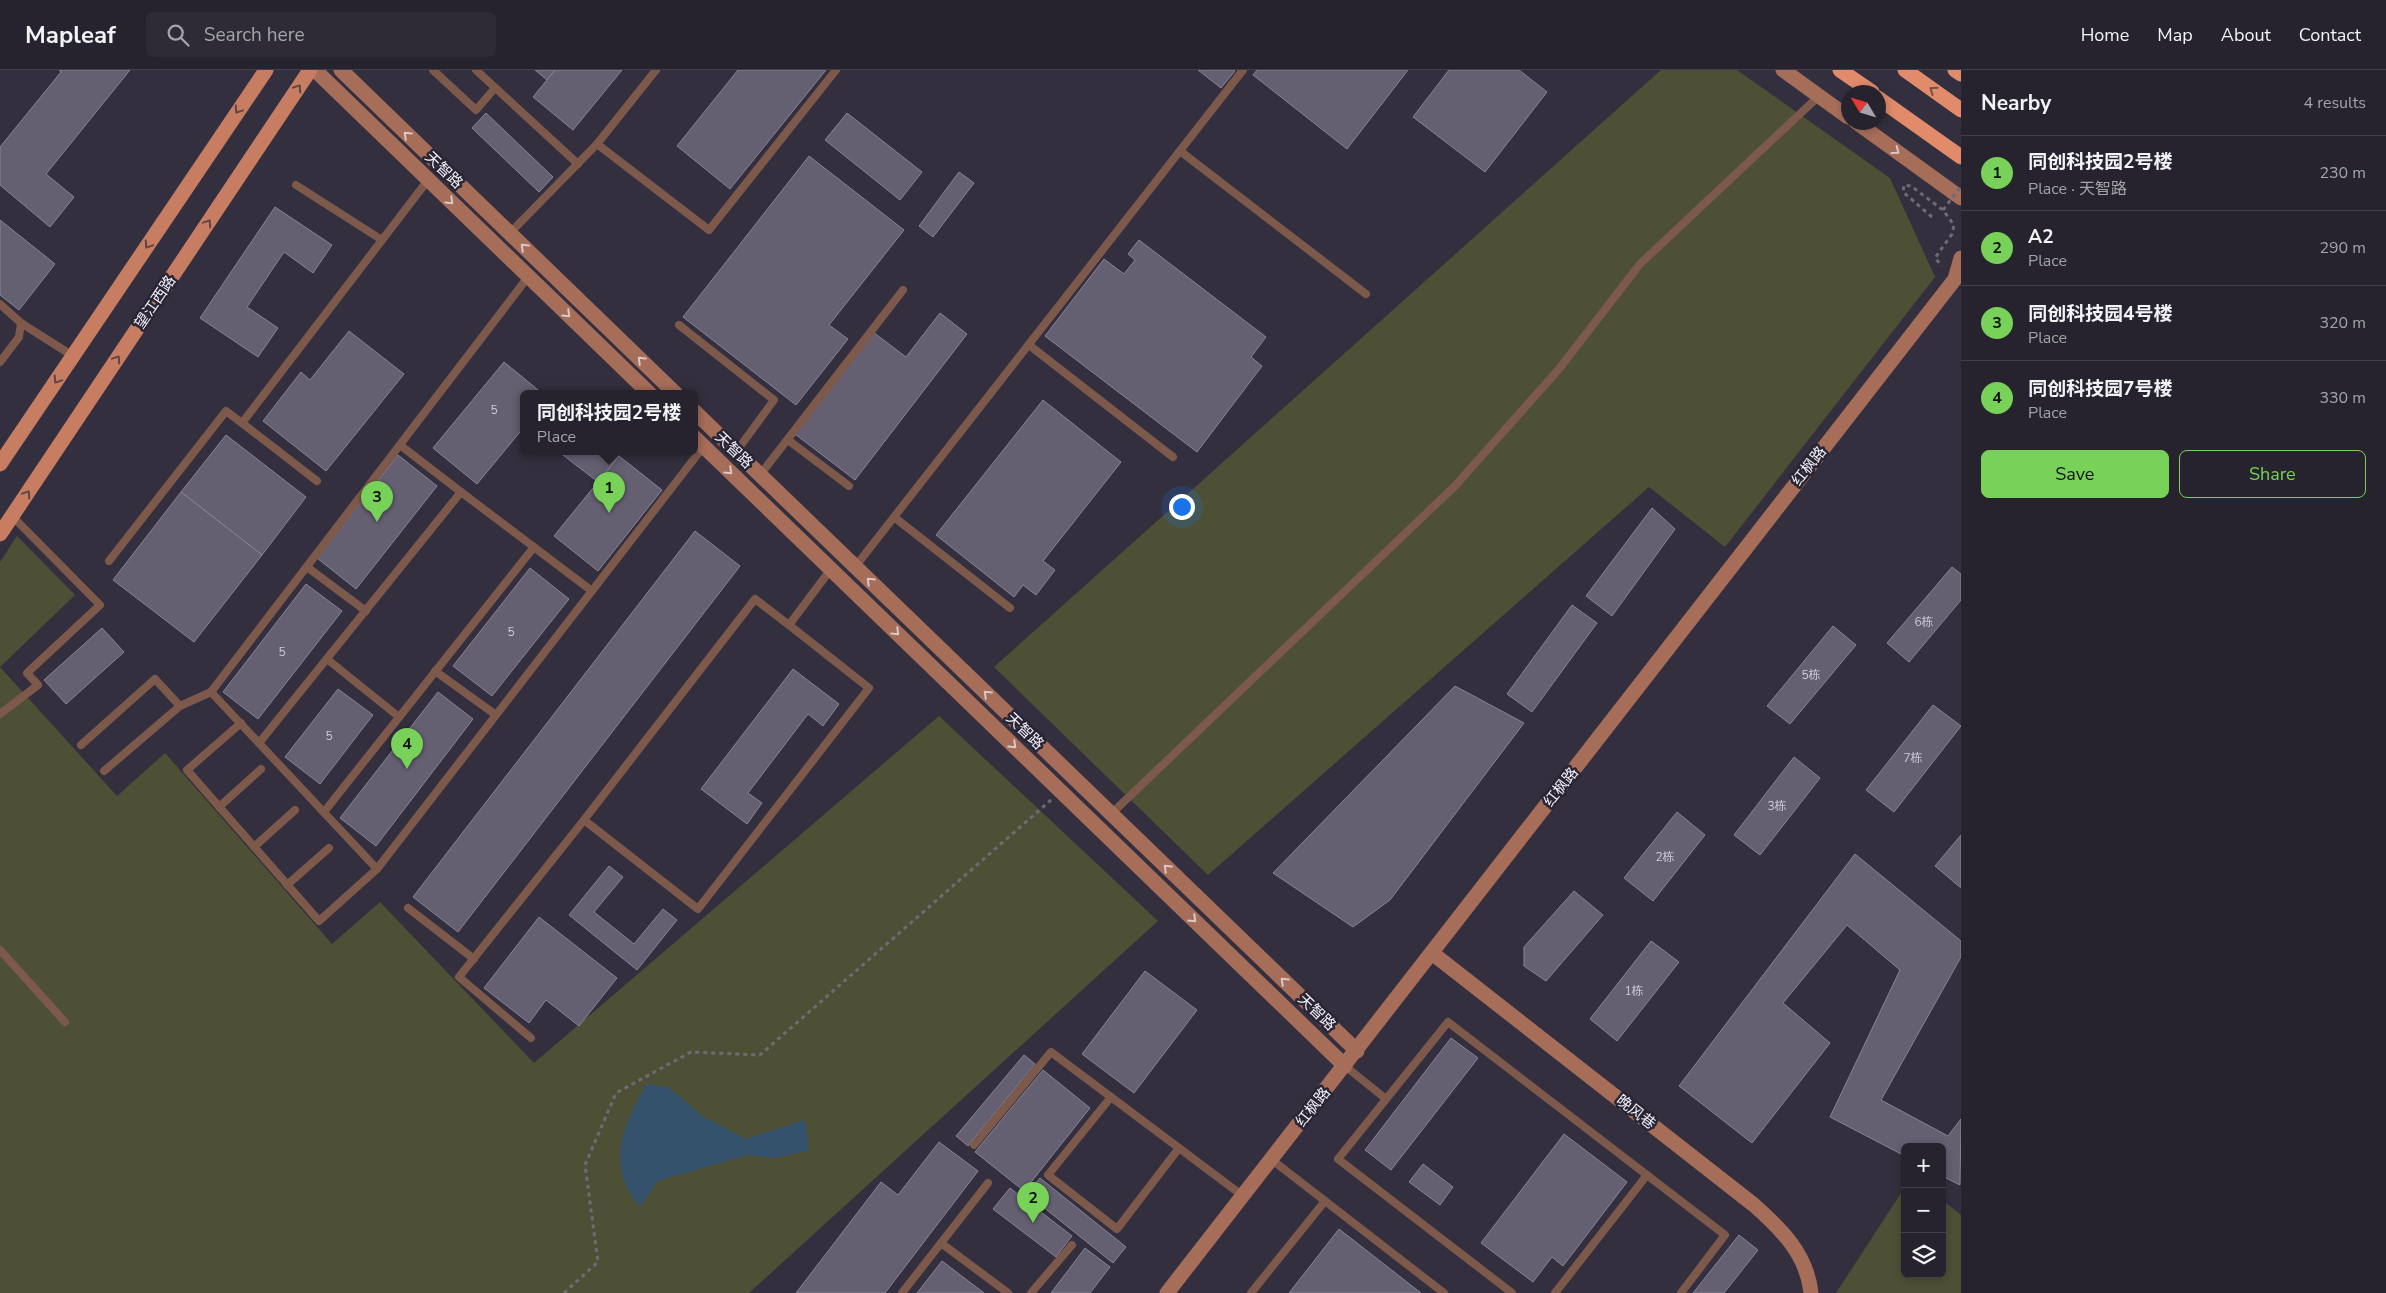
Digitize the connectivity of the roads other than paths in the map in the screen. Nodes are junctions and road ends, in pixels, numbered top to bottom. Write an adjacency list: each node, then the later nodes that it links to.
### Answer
1 (266, 70): 41 (main road, one-way to 41)
2 (310, 70): 58 (main road, 望江西路, one-way to 2)
3 (315, 70): 26 (street, 天智路)
4 (341, 70): 30 (street, 天智路, one-way to 4)
5 (434, 70): 16 (lane)
6 (476, 70): 16 (lane)
7 (656, 70): 22 (lane)
8 (836, 70): 22 (lane)
9 (1243, 70): 23 (lane)
10 (1783, 70): 17 (street)
11 (1840, 70): 15 (highway)
12 (1905, 70): 19 (highway, one-way to 12)
13 (1955, 70): 14 (highway)
14 (1961, 74)
15 (1862, 85)
16 (496, 88): 25 (lane)
17 (1819, 96): 20 (street); 85 (lane)
18 (1886, 104): 24 (highway)
19 (1961, 110)
20 (1841, 112)
21 (1868, 130): 28 (street, one-way to 28)
22 (597, 144): 25 (lane)
23 (1180, 151): 36 (lane); 40 (lane)
24 (1961, 157)
25 (578, 164): 30 (lane)
26 (428, 180): 31 (lane); 33 (street, 天智路, one-way to 33)
27 (296, 185): 31 (lane)
28 (1959, 192): 29 (street)
29 (1961, 210)
30 (510, 234): 44 (street, 天智路, one-way to 30)
31 (382, 240): 46 (lane)
32 (1961, 258): 34 (street, 红枫路)
33 (528, 277): 43 (street, 天智路, one-way to 43); 49 (lane)
34 (1958, 278): 93 (street, 红枫路)
35 (903, 290): 47 (lane)
36 (1366, 294)
37 (0, 304): 38 (lane)
38 (21, 323): 41 (lane); 42 (lane)
39 (679, 325): 50 (lane)
40 (1029, 345): 52 (lane); 59 (lane)
41 (73, 356): 53 (main road, one-way to 53)
42 (0, 362)
43 (646, 390)
44 (672, 390)
45 (698, 416): 50 (street, 天智路)
46 (242, 423): 55 (lane); 62 (lane)
47 (788, 440): 54 (lane); 56 (lane)
48 (699, 441): 65 (street, 天智路, one-way to 65)
49 (400, 445): 57 (lane); 63 (lane)
50 (736, 452): 54 (street, 天智路)
51 (689, 455): 66 (lane)
52 (1173, 457)
53 (0, 464)
54 (760, 475): 64 (street, 天智路)
55 (317, 481)
56 (849, 486)
57 (461, 492): 61 (lane); 68 (lane)
58 (12, 516): 60 (main road, 望江西路); 74 (lane)
59 (894, 517): 64 (lane); 67 (lane)
60 (0, 534)
61 (534, 547): 66 (lane); 71 (lane)
62 (109, 561)
63 (307, 567): 68 (lane); 72 (lane)
64 (855, 567): 85 (street, 天智路, one-way to 64)
65 (831, 569): 69 (lane); 98 (street, 天智路, one-way to 98)
66 (592, 591): 75 (lane)
67 (1010, 608)
68 (366, 611): 70 (lane)
69 (789, 626): 86 (lane); 86 (lane)
70 (327, 659): 76 (lane); 78 (lane)
71 (435, 671): 75 (lane); 76 (lane)
72 (211, 692): 73 (lane); 77 (lane)
73 (180, 706): 79 (lane); 81 (lane)
74 (0, 714)
75 (496, 715): 89 (lane)
76 (399, 717): 84 (lane)
77 (241, 724): 78 (lane); 82 (lane)
78 (259, 743): 84 (lane)
79 (81, 745)
80 (261, 769): 82 (lane)
81 (104, 771)
82 (219, 807): 87 (lane)
83 (295, 810): 87 (lane)
84 (324, 812): 89 (lane)
85 (1111, 814): 97 (street, 天智路, one-way to 85)
86 (584, 820): 94 (lane)
87 (254, 847): 90 (lane)
88 (329, 848): 90 (lane)
89 (376, 869): 90 (lane)
90 (287, 885)
91 (408, 908): 94 (lane)
92 (0, 950): 95 (lane)
93 (1432, 953): 97 (street, 红枫路); 119 (street, 晚风巷)
94 (474, 959): 96 (lane)
95 (65, 1022)
96 (531, 1038)
97 (1357, 1051): 98 (street, 红枫路)
98 (1345, 1066): 100 (lane); 103 (street, 红枫路)
99 (1112, 1097): 101 (lane); 102 (lane); 102 (lane)
100 (1386, 1099): 104 (lane); 116 (lane)
101 (974, 1145)
102 (1179, 1148): 106 (lane)
103 (1272, 1160): 106 (street, 红枫路); 107 (lane)
104 (1647, 1174): 117 (lane); 118 (lane)
105 (988, 1183): 108 (lane)
106 (1243, 1196): 113 (street, 红枫路)
107 (1324, 1200): 114 (lane); 115 (lane)
108 (941, 1243): 110 (lane); 111 (lane)
109 (1072, 1245): 112 (lane)
110 (902, 1293)
111 (1008, 1293)
112 (1031, 1293)
113 (1167, 1293)
114 (1251, 1293)
115 (1444, 1293)
116 (1512, 1293)
117 (1555, 1293)
118 (1681, 1293)
119 (1811, 1293)

